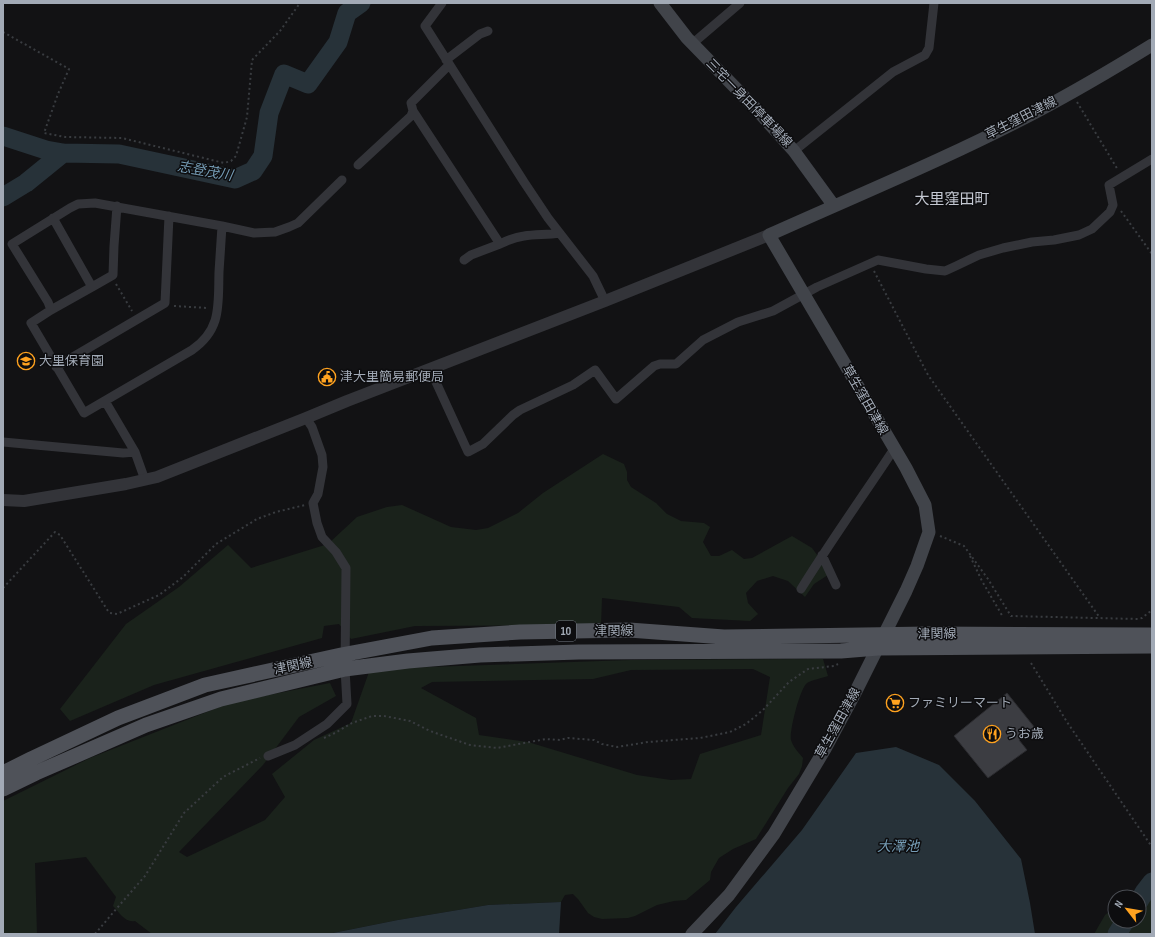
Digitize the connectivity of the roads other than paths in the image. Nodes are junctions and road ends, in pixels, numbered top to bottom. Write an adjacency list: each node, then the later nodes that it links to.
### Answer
1 (442, 3): 8 (street)
2 (660, 3): 6 (main road, 三宅一身田停車場線)
3 (740, 3): 6 (street)
4 (934, 3): 10 (street)
5 (488, 31): 8 (street)
6 (692, 44): 10 (main road, 三宅一身田停車場線)
7 (1152, 45): 15 (main road, 草生窪田津線)
8 (447, 62): 9 (street); 19 (street)
9 (413, 111): 12 (street); 21 (street)
10 (794, 150): 15 (main road, 三宅一身田停車場線)
11 (1152, 159): 24 (street)
12 (358, 165)
13 (342, 180): 18 (street)
14 (117, 206): 16 (street); 17 (street); 23 (street)
15 (834, 206): 20 (main road, 草生窪田津線)
16 (170, 216): 18 (street); 27 (street)
17 (53, 218): 23 (street); 26 (street)
18 (222, 226): 29 (street)
19 (559, 233): 21 (street); 25 (street)
20 (769, 235): 24 (main road, 草生窪田津線); 25 (street)
21 (500, 244): 22 (street)
22 (464, 260)
23 (92, 287): 26 (street)
24 (803, 294): 28 (street); 32 (main road, 草生窪田津線)
25 (605, 301): 28 (street)
26 (51, 310): 27 (street)
27 (56, 367): 29 (street)
28 (430, 369): 30 (street)
29 (104, 401): 33 (street)
30 (306, 418): 34 (street); 43 (street)
31 (3, 442): 33 (street)
32 (894, 448): 36 (street); 39 (main road, 草生窪田津線)
33 (135, 452): 34 (street)
34 (145, 480): 35 (street)
35 (3, 500)
36 (822, 555): 37 (street); 38 (street)
37 (836, 585)
38 (801, 590)
39 (884, 635): 40 (main road, 津関線 / 10); 42 (main road, 草生窪田津線); 43 (main road, 津関線 / 10)
40 (1152, 635)
41 (1152, 646): 42 (main road, 津関線 / 10)
42 (878, 648): 43 (main road, 津関線 / 10); 47 (main road, 草生窪田津線)
43 (345, 662): 44 (street); 45 (main road, 津関線 / 10); 46 (main road, 津関線 / 10)
44 (268, 756)
45 (3, 773)
46 (3, 789)
47 (692, 934)

